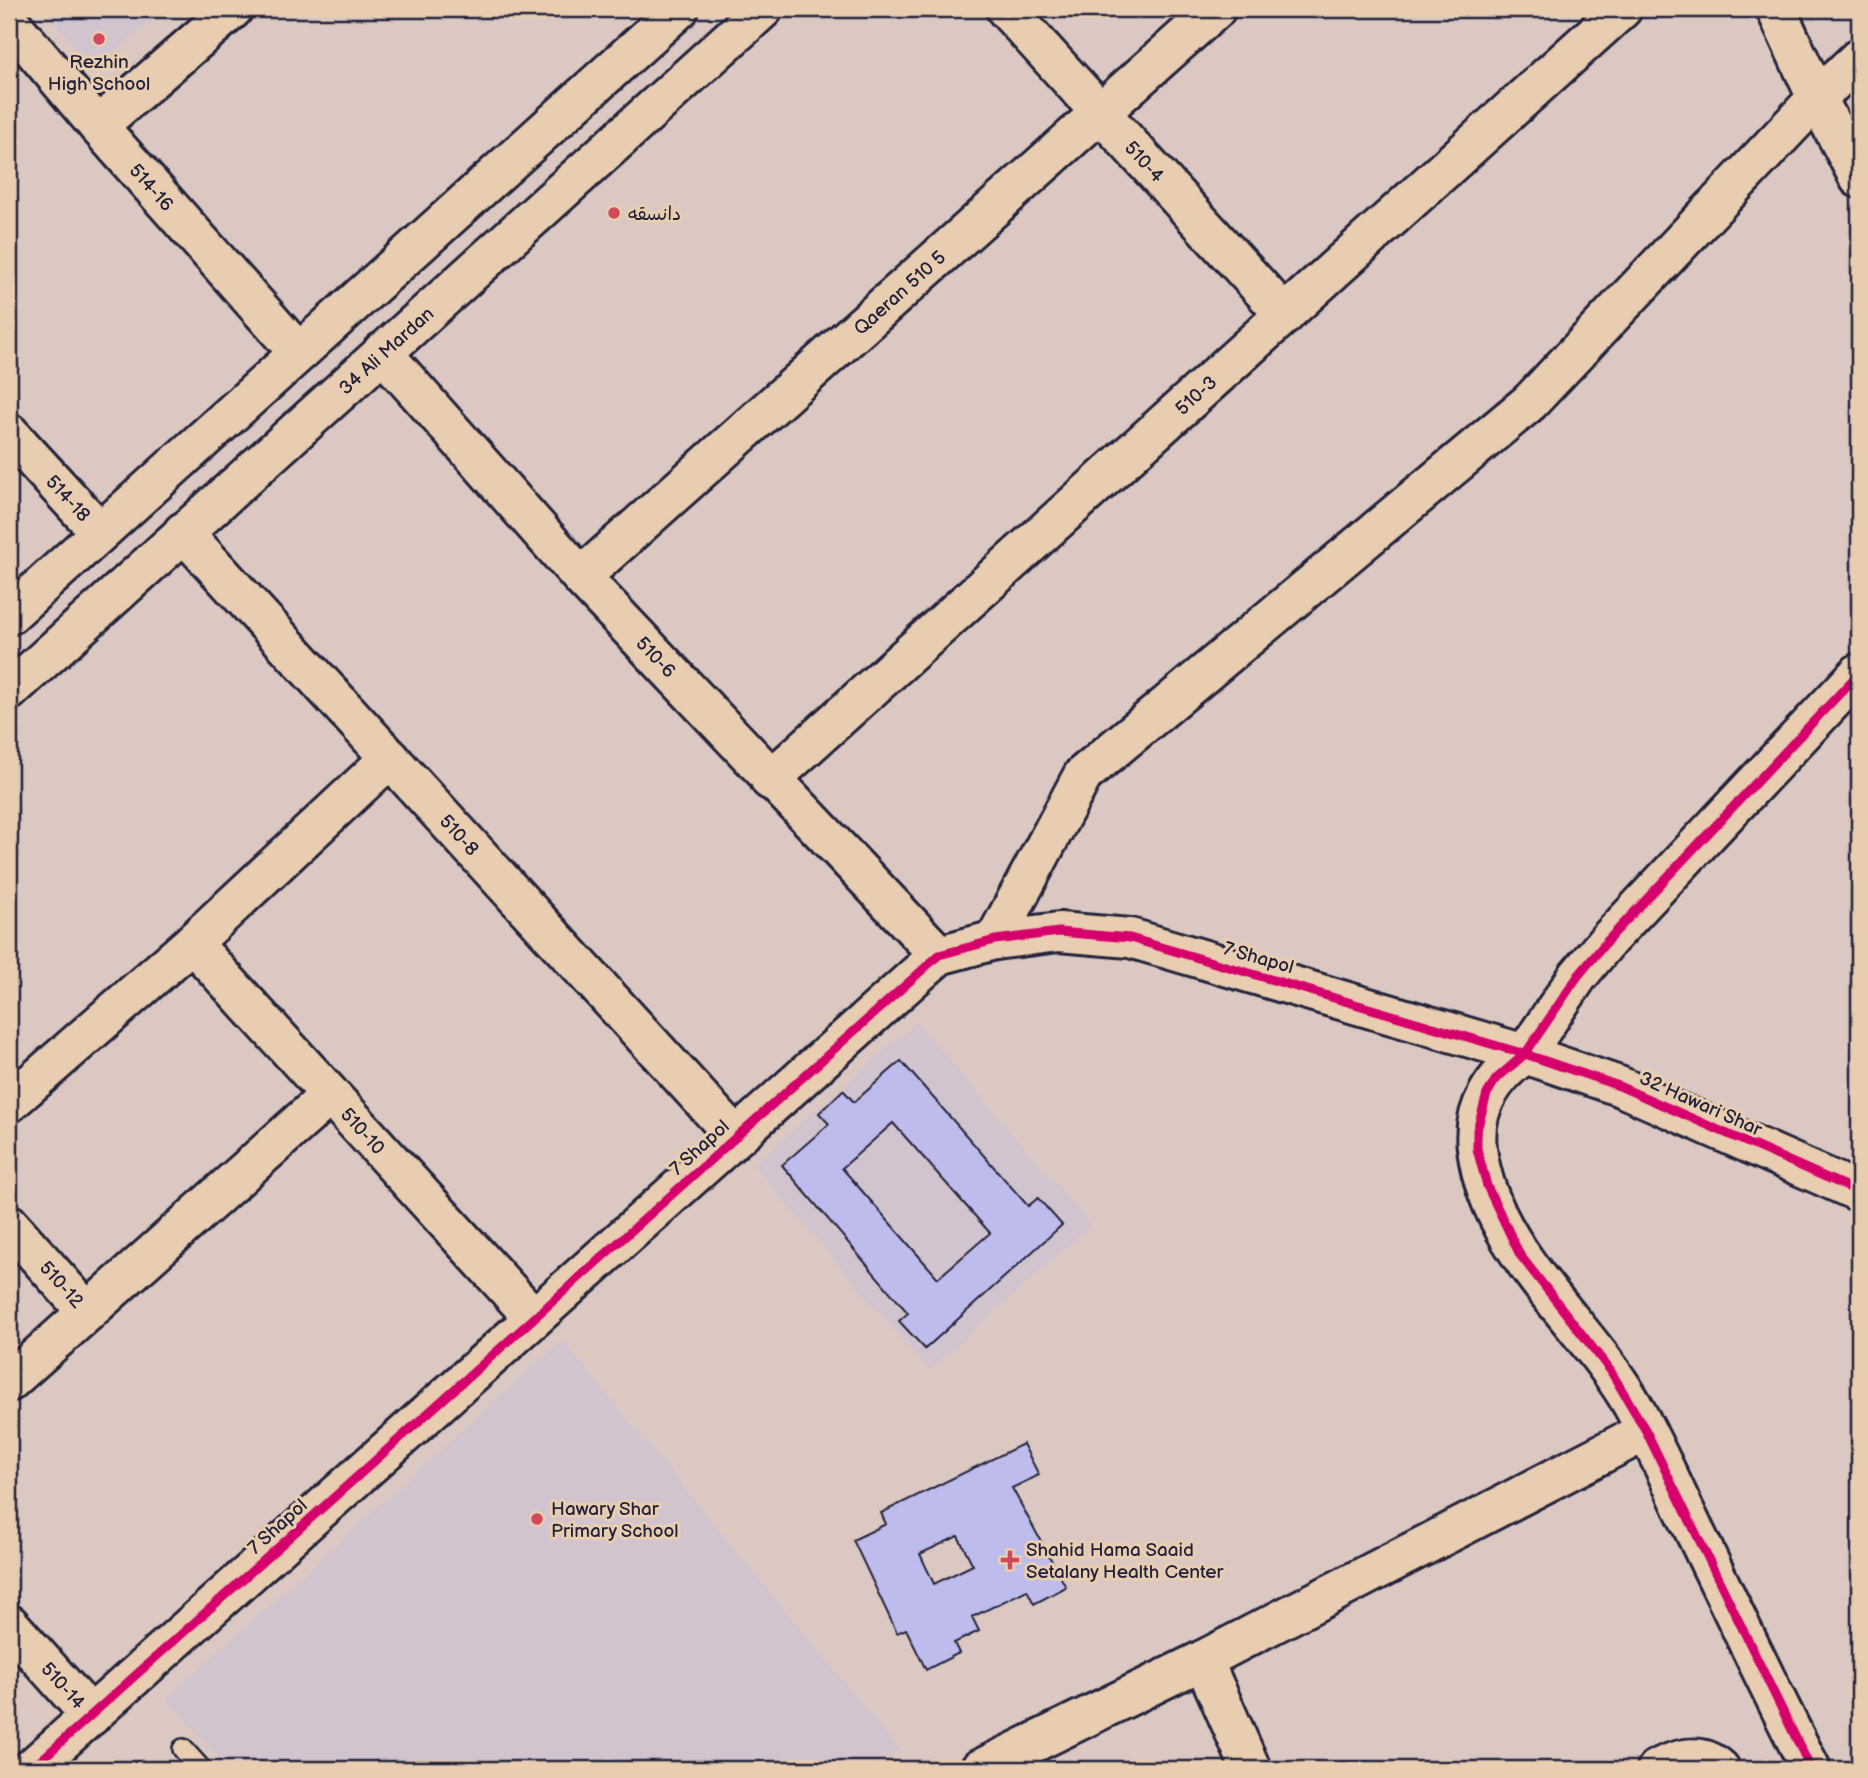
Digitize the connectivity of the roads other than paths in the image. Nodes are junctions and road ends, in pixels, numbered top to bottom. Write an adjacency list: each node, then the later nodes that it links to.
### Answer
1 (233, 9): 13 (street)
2 (679, 9): 10 (street)
3 (763, 9): 14 (street, 34 Ali Mardan)
4 (1006, 9): 12 (street, 510-4)
5 (1216, 9): 12 (street, Qaeran 510 5)
6 (1622, 9): 16 (street, 510-3)
7 (1776, 9): 11 (street)
8 (9, 20): 13 (street, 514-16)
9 (1859, 58): 11 (street)
10 (592, 87): 14 (street); 17 (street)
11 (1817, 98): 15 (street); 28 (street)
12 (1101, 113): 16 (street, 510-4); 22 (street, Qaeran 510 5)
13 (98, 126): 17 (street, 514-16)
14 (629, 128): 18 (street, 34 Ali Mardan)
15 (1859, 178)
16 (1285, 315): 27 (street, 510-3)
17 (298, 352): 20 (street)
18 (382, 352): 21 (street, 34 Ali Mardan); 22 (street, 510-6)
19 (9, 433): 20 (street, 514-18)
20 (100, 532): 23 (street)
21 (183, 532): 25 (street, 34 Ali Mardan); 26 (street, 510-8)
22 (581, 577): 27 (street, 510-6)
23 (9, 615)
24 (1859, 673): 31 (street)
25 (9, 691)
26 (390, 758): 29 (street); 34 (street, 510-8)
27 (770, 780): 30 (street, 510-6)
28 (995, 940): 30 (street, 7 Shapol); 31 (street, 7 Shapol)
29 (191, 943): 32 (street, 510-10); 33 (street)
30 (939, 955): 34 (street, 7 Shapol)
31 (1525, 1054): 35 (street, 32 Hawari Shar); 40 (street)
32 (330, 1095): 37 (street); 38 (street, 510-10)
33 (9, 1103)
34 (736, 1137): 38 (street, 7 Shapol)
35 (1859, 1192)
36 (9, 1224): 37 (street, 510-12)
37 (87, 1312): 39 (street)
38 (534, 1318): 43 (street, 7 Shapol)
39 (9, 1382)
40 (1646, 1431): 42 (street); 51 (street)
41 (9, 1625): 43 (street, 510-14)
42 (1203, 1660): 47 (street); 48 (street)
43 (91, 1716): 45 (street, 7 Shapol)
44 (183, 1749): 46 (lane)
45 (32, 1769)
46 (201, 1769)
47 (980, 1769)
48 (1251, 1769)
49 (1657, 1769): 50 (street)
50 (1720, 1769)
51 (1811, 1769)

